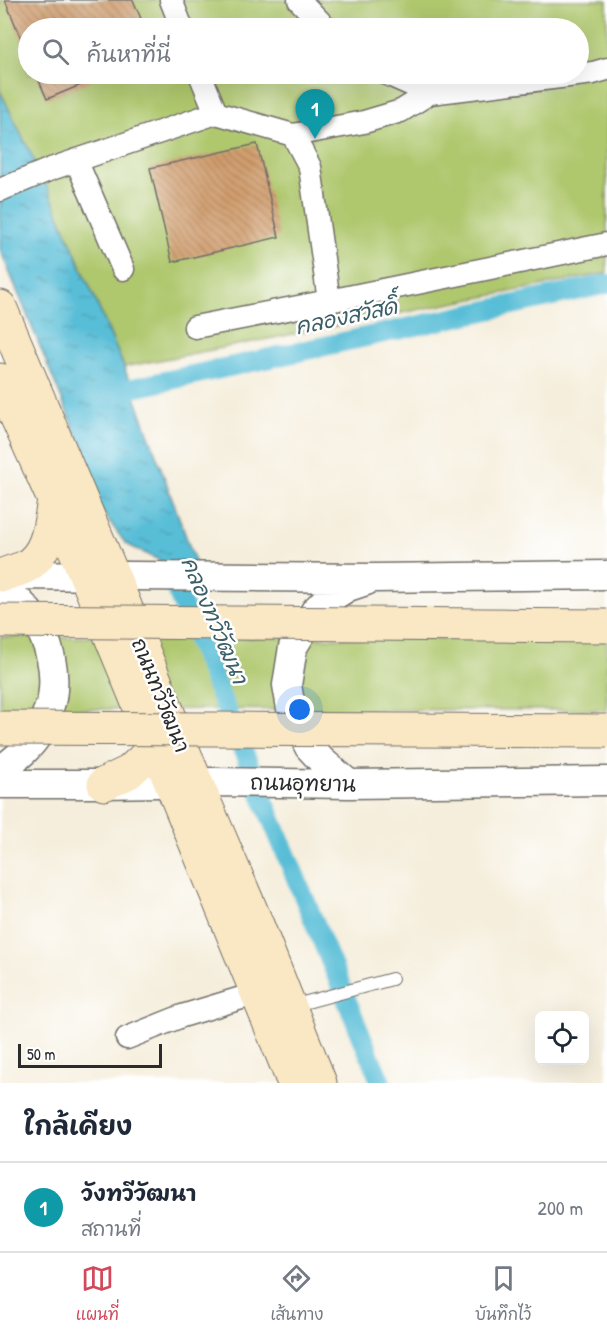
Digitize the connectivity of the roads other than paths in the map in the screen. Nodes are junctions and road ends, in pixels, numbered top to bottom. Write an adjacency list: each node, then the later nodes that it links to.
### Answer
1 (171, 0): 3 (street)
2 (299, 0): 4 (street)
3 (178, 18)
4 (316, 18)
5 (607, 69): 6 (street)
6 (589, 73)
7 (204, 84): 11 (street)
8 (410, 84): 10 (street)
9 (503, 84): 10 (street)
10 (430, 93): 12 (street)
11 (216, 112): 12 (street); 13 (street)
12 (293, 135): 17 (street)
13 (76, 160): 14 (street); 16 (street)
14 (0, 190)
15 (607, 244): 17 (street)
16 (123, 268)
17 (329, 302): 19 (street)
18 (0, 307): 24 (main road, ถนนทวีวัฒนา)
19 (195, 327)
20 (0, 380): 21 (main road, ถนนทวีวัฒนา)
21 (9, 422): 22 (main road, ถนนทวีวัฒนา)
22 (54, 500): 24 (main road, ถนนทวีวัฒนา); 26 (main road)
23 (607, 575): 25 (street)
24 (108, 576): 25 (street); 26 (street); 31 (main road, ถนนทวีวัฒนา); 34 (main road, ถนนทวีวัฒนา)
25 (374, 578): 35 (street)
26 (1, 580): 32 (street)
27 (0, 621): 28 (main road, bridge)
28 (607, 626)
29 (0, 728): 30 (main road, bridge)
30 (607, 731)
31 (153, 738): 34 (main road, ถนนทวีวัฒนา); 37 (main road)
32 (0, 771)
33 (607, 781): 35 (street, ถนนอุทยาน)
34 (193, 783): 35 (street, ถนนอุทยาน); 37 (street, ถนนอุทยาน); 39 (main road, ถนนทวีวัฒนา); 40 (main road, ถนนทวีวัฒนา)
35 (335, 783)
36 (0, 784): 37 (street, ถนนอุทยาน)
37 (104, 784)
38 (392, 979): 40 (lane)
39 (258, 993): 41 (street); 42 (main road, ถนนทวีวัฒนา)
40 (299, 1004): 43 (main road, ถนนทวีวัฒนา)
41 (127, 1038)
42 (294, 1083)
43 (320, 1083)

